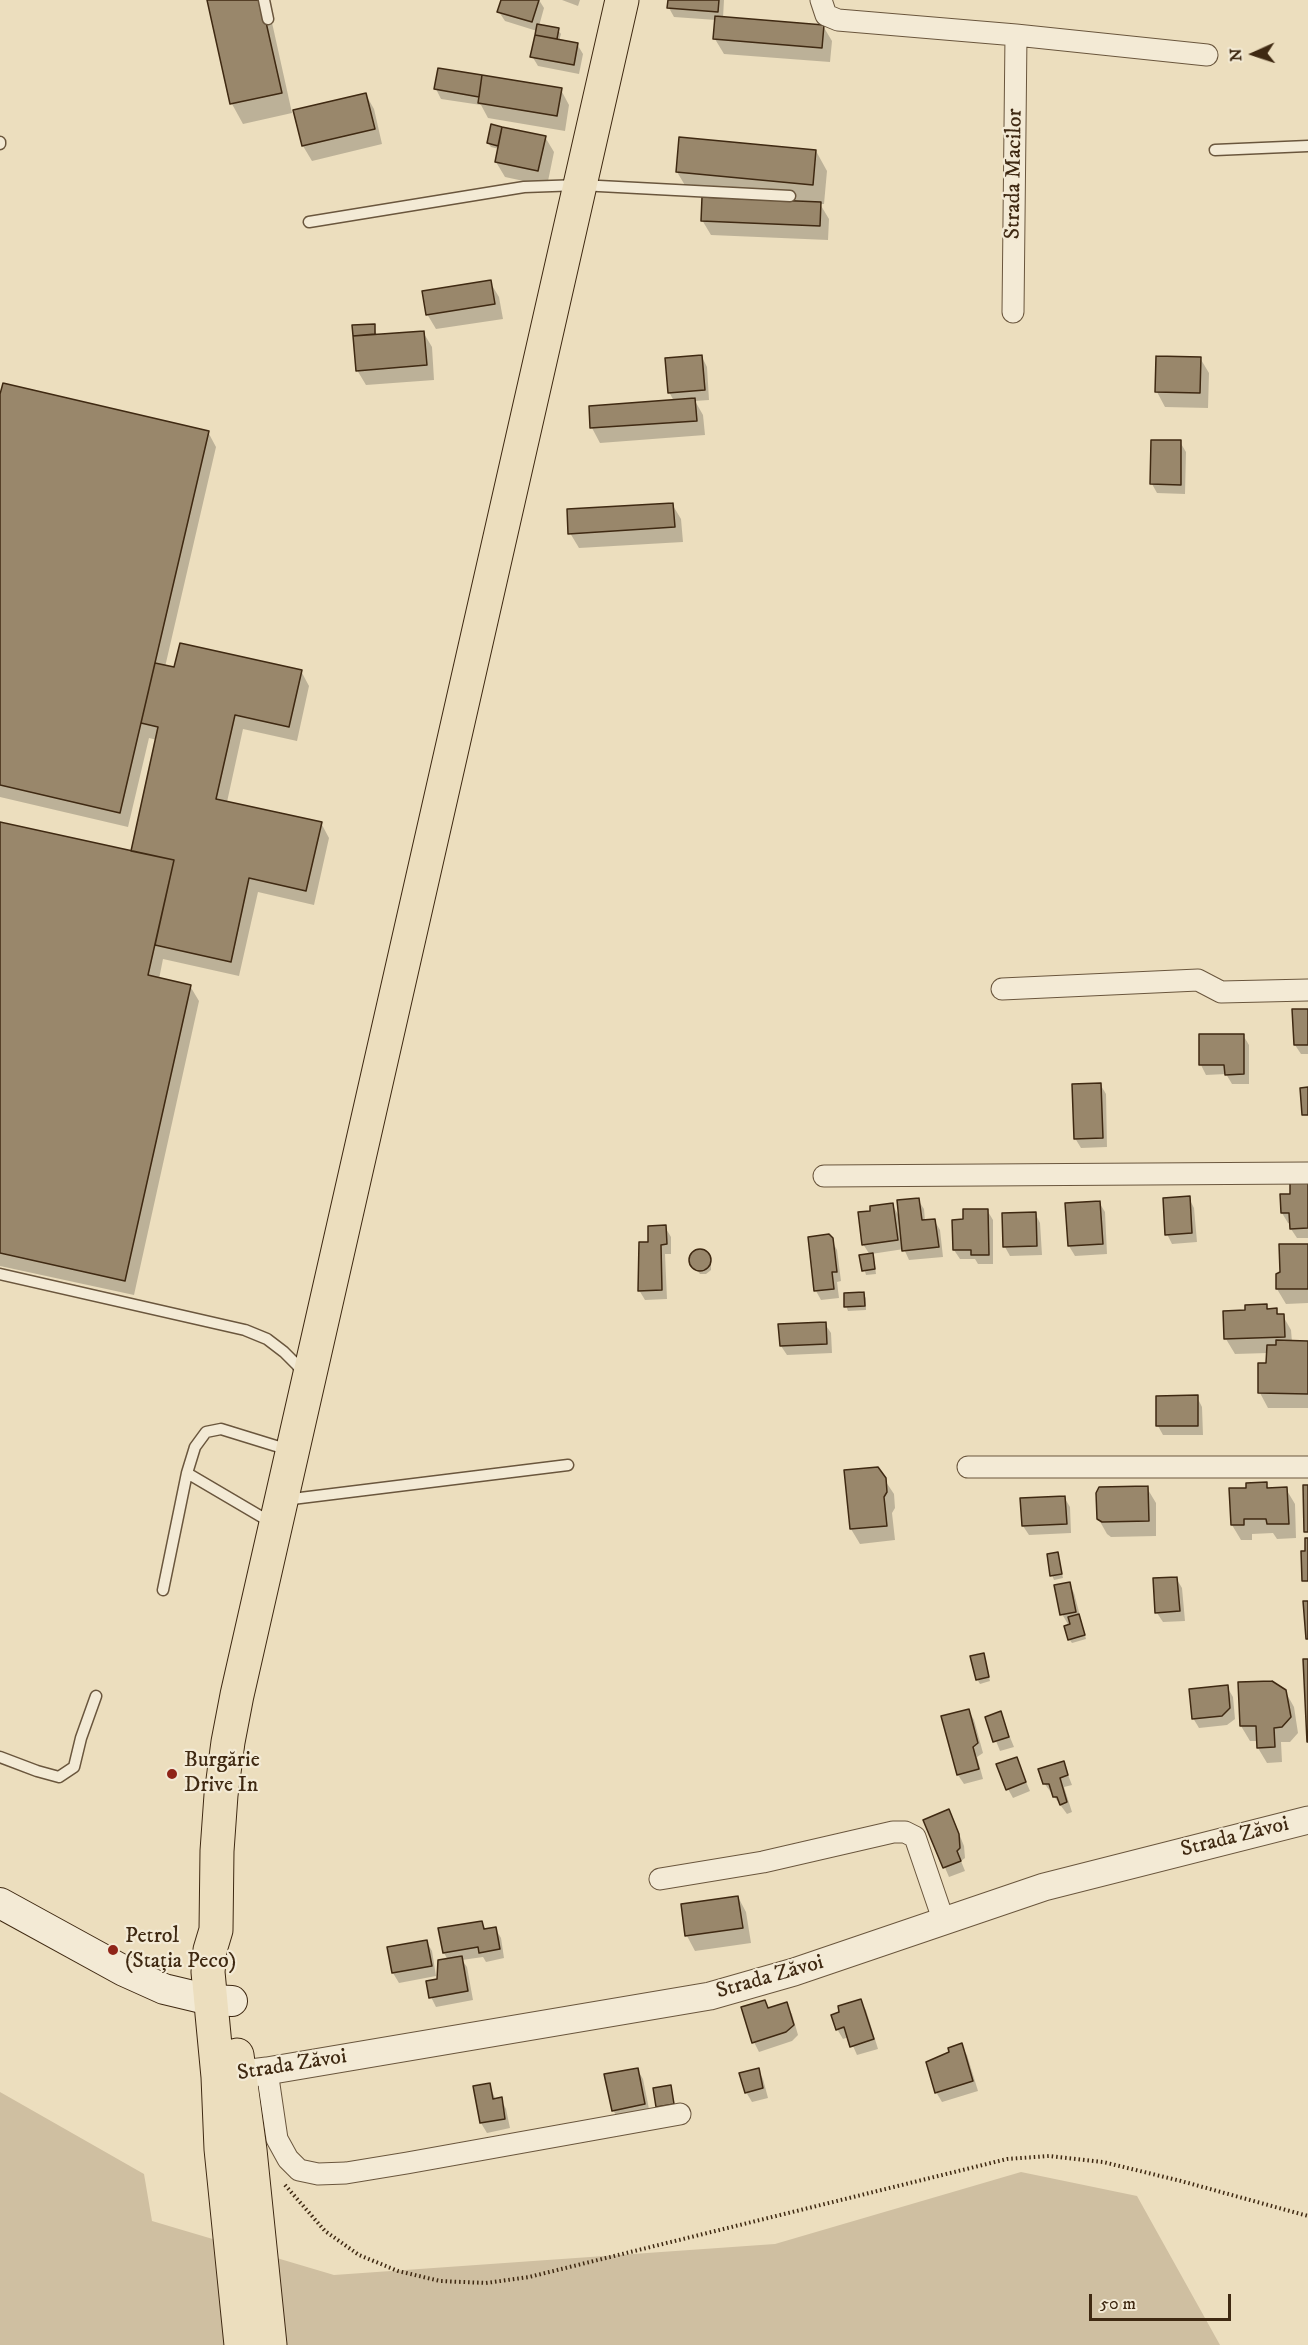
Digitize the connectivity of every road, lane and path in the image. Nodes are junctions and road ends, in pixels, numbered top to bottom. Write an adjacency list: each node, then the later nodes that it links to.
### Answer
1 (264, 0): 4 (lane)
2 (622, 0): 9 (main road)
3 (821, 0): 5 (street)
4 (268, 19)
5 (1016, 35): 6 (street); 12 (street, Strada Macilor)
6 (1207, 55)
7 (1308, 146): 8 (lane)
8 (1215, 150)
9 (580, 185): 10 (lane); 11 (lane); 18 (main road)
10 (790, 196)
11 (309, 222)
12 (1013, 312)
13 (1002, 989): 14 (street)
14 (1308, 990)
15 (1308, 1173): 16 (street)
16 (824, 1176)
17 (0, 1274): 18 (lane)
18 (308, 1383): 19 (main road)
19 (292, 1451): 23 (lane); 24 (main road)
20 (568, 1465): 24 (lane)
21 (968, 1467): 22 (street)
22 (1308, 1467)
23 (187, 1473): 24 (lane); 25 (lane)
24 (278, 1512): 32 (main road)
25 (164, 1590)
26 (96, 1696): 27 (lane)
27 (0, 1757)
28 (1308, 1820): 31 (street, Strada Zăvoi)
29 (660, 1879): 31 (street)
30 (0, 1903): 32 (main road)
31 (944, 1922): 33 (street, Strada Zăvoi)
32 (221, 2000): 33 (main road)
33 (241, 2074): 34 (street); 35 (main road)
34 (680, 2114)
35 (236, 2149): 38 (main road); 39 (main road)
36 (282, 2181): 37 (path)
37 (1308, 2216)
38 (241, 2345)
39 (270, 2345)

